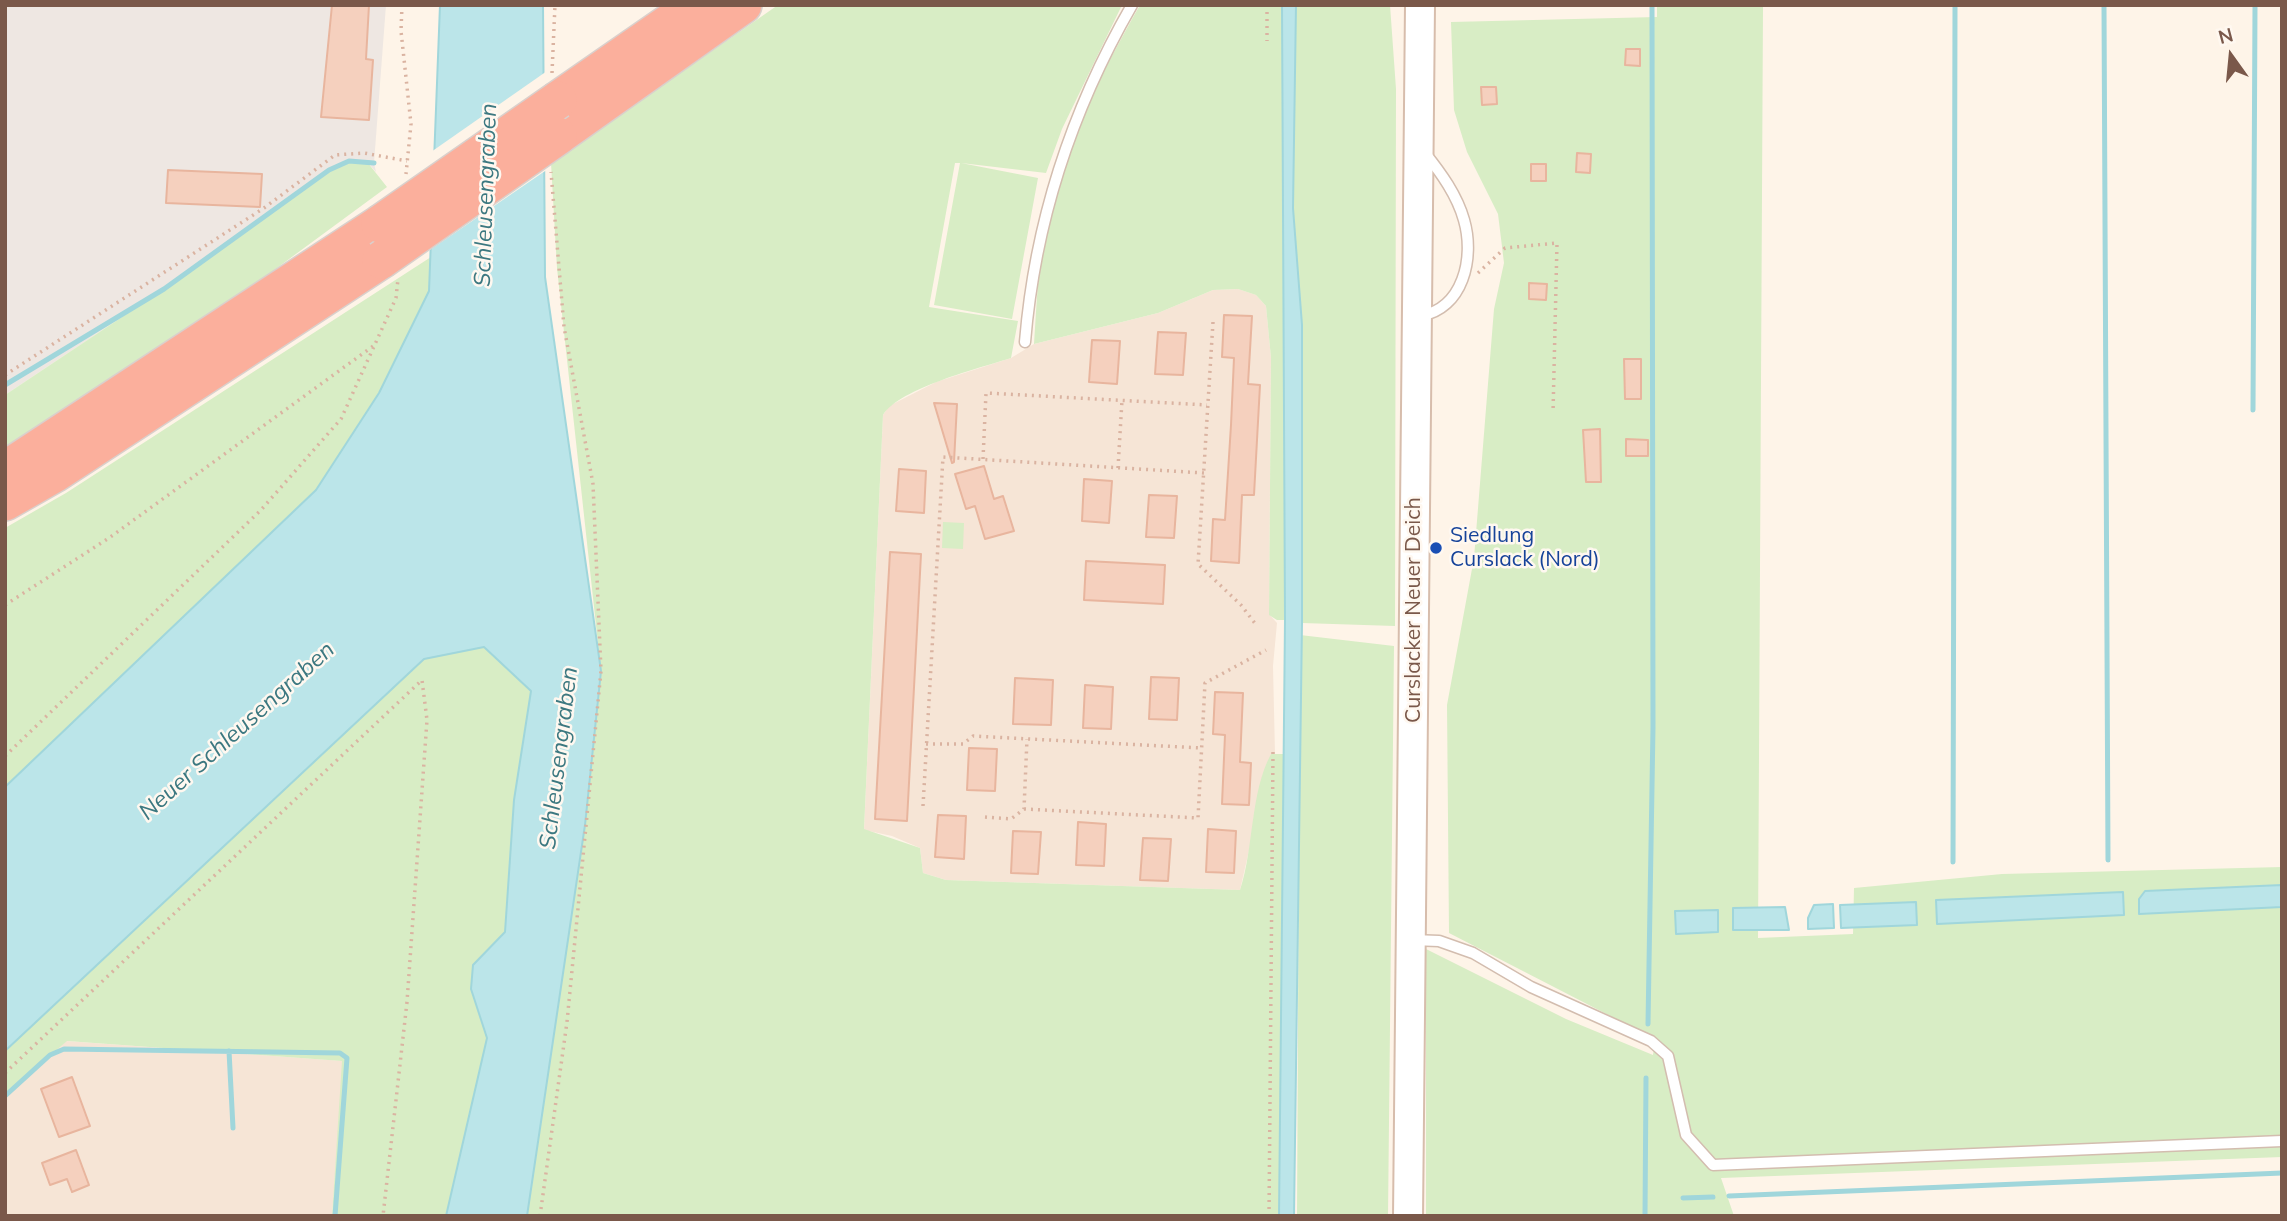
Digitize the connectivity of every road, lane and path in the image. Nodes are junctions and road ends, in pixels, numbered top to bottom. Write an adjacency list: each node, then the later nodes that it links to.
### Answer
1 (555, 5): 8 (path)
2 (695, 5): 8 (highway)
3 (743, 5): 8 (highway)
4 (1132, 5): 14 (lane)
5 (1267, 5): 7 (path)
6 (1420, 5): 9 (street, Curslacker Neuer Deich)
7 (1267, 41)
8 (555, 121): 21 (highway, bridge); 23 (highway, bridge); 39 (path)
9 (1417, 143): 11 (lane); 12 (street, Curslacker Neuer Deich)
10 (407, 161): 15 (path)
11 (1457, 293): 12 (lane); 18 (path)
12 (1416, 317): 35 (street, Curslacker Neuer Deich)
13 (1213, 322): 17 (path)
14 (1024, 342)
15 (5, 375)
16 (1122, 400): 17 (path); 19 (path); 20 (path)
17 (1208, 405): 22 (path)
18 (1553, 413)
19 (983, 459): 20 (path); 28 (path)
20 (1118, 468): 22 (path)
21 (5, 470)
22 (1204, 473): 25 (path)
23 (5, 502)
24 (5, 605): 31 (path)
25 (1256, 626)
26 (1266, 649): 29 (path)
27 (1027, 738): 28 (path); 29 (path); 33 (path)
28 (926, 744): 32 (path)
29 (1201, 748): 33 (path)
30 (1273, 752): 40 (path)
31 (5, 756)
32 (923, 806)
33 (1024, 809): 34 (path)
34 (985, 817)
35 (1411, 940): 37 (lane); 41 (street, Curslacker Neuer Deich)
36 (5, 1073): 38 (path)
37 (2282, 1141)
38 (383, 1216)
39 (540, 1216)
40 (1269, 1216)
41 (1408, 1216)

